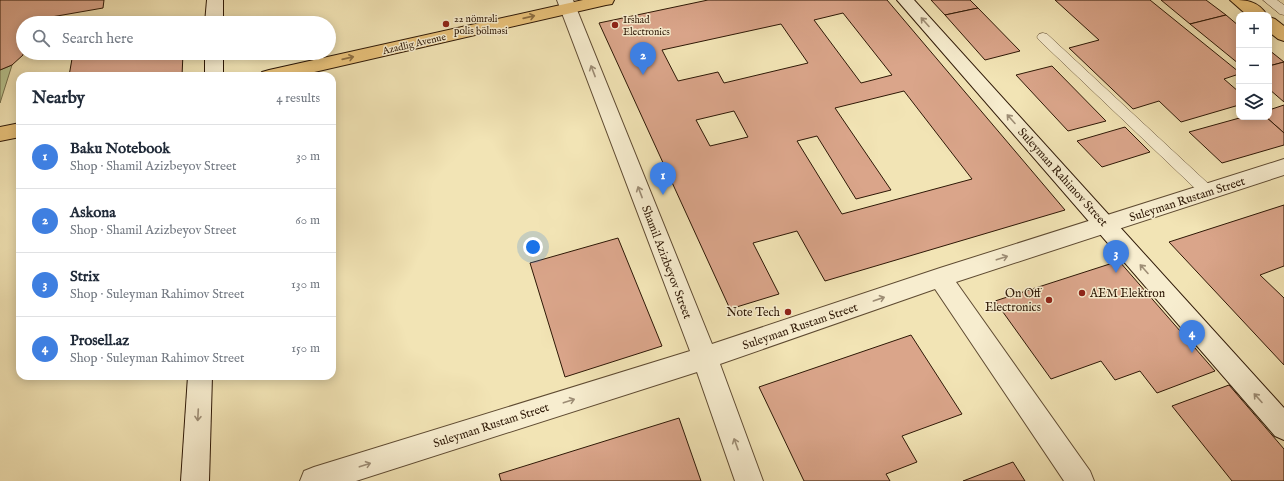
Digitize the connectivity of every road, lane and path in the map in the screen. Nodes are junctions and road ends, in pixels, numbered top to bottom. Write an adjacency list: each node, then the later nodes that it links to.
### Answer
1 (215, 0): 9 (street)
2 (606, 0): 6 (main road, Azadlig Avenue)
3 (905, 0): 22 (street, Suleyman Rahimov Street, one-way to 3)
4 (1238, 0): 8 (main road)
5 (1269, 0): 7 (lane)
6 (566, 4): 15 (main road, Azadlig Avenue, one-way to 6); 24 (street, Shamil Azizbeyov Street, one-way to 6)
7 (1284, 11)
8 (1254, 12)
9 (214, 16)
10 (1272, 25): 11 (main road)
11 (1284, 34)
12 (1043, 37): 21 (lane)
13 (214, 60): 16 (street)
14 (335, 60): 17 (main road, Azadlig Avenue, one-way to 14)
15 (336, 60)
16 (214, 72)
17 (286, 72)
18 (16, 131): 19 (main road)
19 (0, 134)
20 (1284, 167): 21 (street, Suleyman Rustam Street)
21 (1208, 192): 22 (street, Suleyman Rustam Street)
22 (1105, 225): 23 (street, Suleyman Rustam Street, one-way to 22); 26 (street, Suleyman Rahimov Street, one-way to 22)
23 (940, 278): 24 (street, Suleyman Rustam Street, one-way to 23); 30 (street)
24 (705, 358): 28 (street, Suleyman Rustam Street, one-way to 24); 29 (street, Shamil Azizbeyov Street, one-way to 24)
25 (200, 380): 27 (street, one-way to 27)
26 (1284, 427)
27 (195, 481)
28 (314, 481)
29 (749, 481)
30 (1080, 481)

